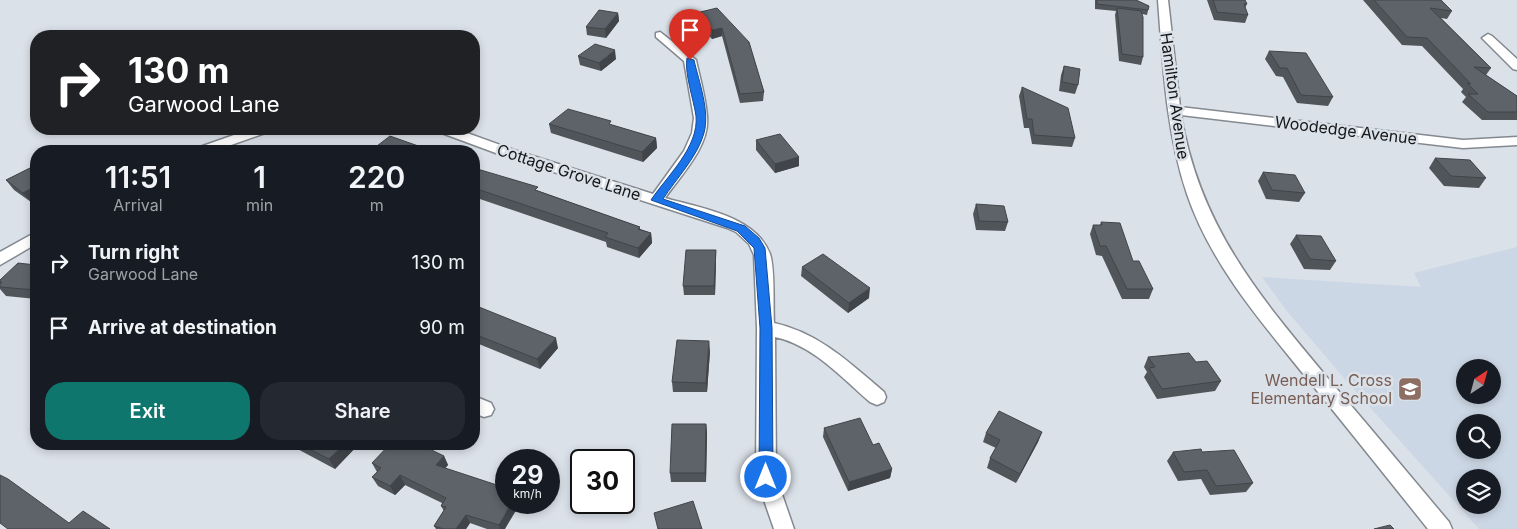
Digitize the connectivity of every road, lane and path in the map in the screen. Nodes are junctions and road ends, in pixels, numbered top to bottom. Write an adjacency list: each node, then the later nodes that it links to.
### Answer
1 (1162, 0): 5 (street, Hamilton Avenue)
2 (660, 34): 10 (street)
3 (1488, 38): 4 (street)
4 (1517, 66)
5 (1175, 110): 8 (street, Woodedge Avenue); 16 (street, Hamilton Avenue)
6 (246, 135): 9 (street)
7 (460, 135): 10 (street, Cottage Grove Lane)
8 (1517, 141)
9 (219, 145)
10 (656, 200): 13 (street, Cottage Grove Lane)
11 (30, 241): 12 (street)
12 (0, 259)
13 (766, 328): 14 (street); 15 (street, Cottage Grove Lane)
14 (877, 397)
15 (784, 528)
16 (1441, 529)

